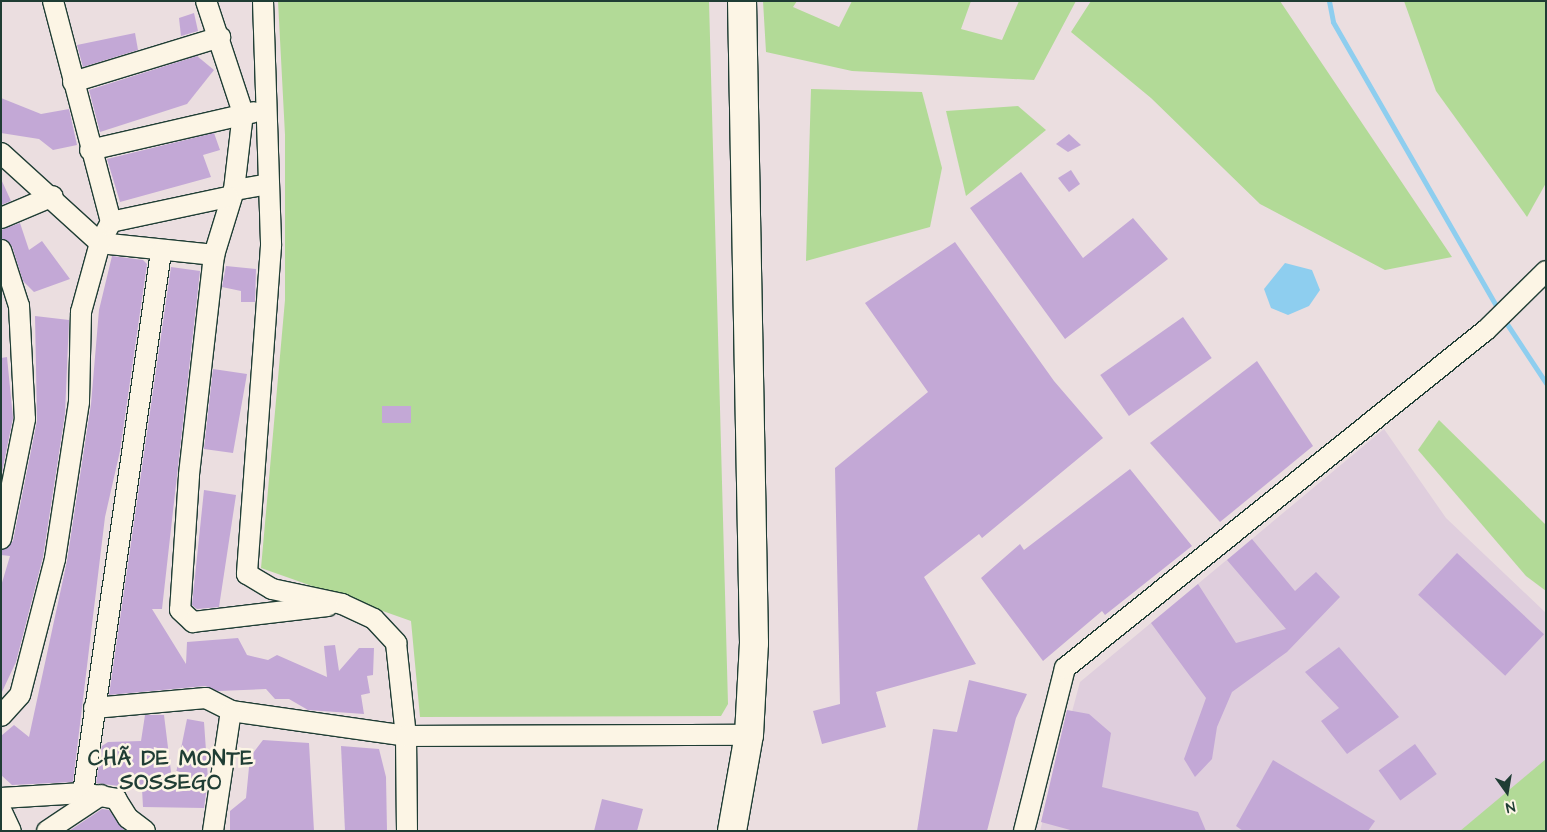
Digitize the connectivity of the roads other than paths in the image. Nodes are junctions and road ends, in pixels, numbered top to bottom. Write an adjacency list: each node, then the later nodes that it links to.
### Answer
1 (52, 1): 6 (street)
2 (206, 1): 5 (street)
3 (263, 1): 7 (street)
4 (742, 1): 26 (main road)
5 (220, 37): 6 (street); 8 (street)
6 (73, 82): 9 (street)
7 (266, 110): 8 (street); 11 (street)
8 (243, 113): 9 (street); 12 (street)
9 (90, 150): 15 (street)
10 (1, 153): 13 (street)
11 (269, 184): 12 (street); 22 (street)
12 (231, 193): 15 (street); 19 (street)
13 (53, 196): 14 (street); 16 (street)
14 (1, 218)
15 (111, 222): 16 (street)
16 (100, 243): 18 (street); 25 (street)
17 (1, 250): 21 (street)
18 (161, 252): 19 (street); 23 (street)
19 (214, 255): 22 (street)
20 (1546, 272): 37 (street)
21 (1, 539)
22 (342, 604): 27 (street)
23 (94, 708): 24 (street); 28 (street)
24 (231, 711): 27 (street); 34 (street)
25 (1, 716)
26 (749, 734): 27 (street); 36 (main road)
27 (406, 736): 35 (street)
28 (92, 794): 29 (street); 32 (street); 33 (street)
29 (1, 798)
30 (1, 810): 31 (street)
31 (10, 831)
32 (47, 831)
33 (145, 831)
34 (213, 831)
35 (407, 831)
36 (732, 831)
37 (1024, 831)

